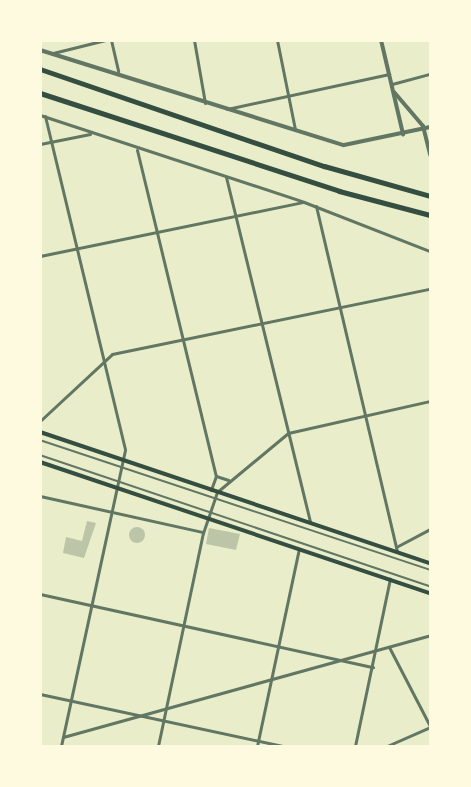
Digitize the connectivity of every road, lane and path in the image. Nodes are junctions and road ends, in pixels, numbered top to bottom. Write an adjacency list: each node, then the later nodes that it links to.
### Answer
1 (105, 40): 7 (street)
2 (111, 40): 9 (street)
3 (194, 40): 16 (street)
4 (277, 40): 15 (street)
5 (381, 40): 10 (street)
6 (40, 50): 7 (street)
7 (53, 53): 9 (street)
8 (40, 69): 29 (highway)
9 (118, 71): 16 (street)
10 (389, 74): 12 (street); 15 (street)
11 (430, 74): 12 (street)
12 (392, 84): 13 (street)
13 (394, 92): 21 (street); 23 (street)
14 (40, 93): 32 (highway)
15 (290, 96): 17 (street); 20 (street)
16 (205, 102): 17 (street)
17 (226, 109): 20 (street)
18 (43, 115): 22 (street); 24 (street)
19 (430, 127): 21 (street)
20 (295, 129): 23 (street)
21 (424, 129): 23 (street); 27 (street)
22 (92, 134): 24 (street); 26 (street)
23 (403, 134)
24 (53, 142): 25 (street); 35 (street)
25 (40, 144)
26 (137, 150): 28 (street); 34 (street)
27 (430, 155)
28 (226, 177): 30 (street); 33 (street)
29 (430, 196)
30 (304, 202): 31 (street); 33 (street)
31 (316, 206): 36 (street); 39 (street)
32 (430, 215)
33 (238, 218): 34 (street); 40 (street)
34 (157, 234): 35 (street); 41 (street)
35 (79, 249): 37 (street); 42 (street)
36 (430, 251)
37 (40, 256)
38 (430, 289): 39 (street)
39 (341, 308): 40 (street); 44 (street)
40 (262, 324): 41 (street); 47 (street)
41 (183, 339): 42 (street); 53 (street)
42 (105, 357): 45 (street); 50 (street)
43 (430, 401): 44 (street)
44 (367, 414): 47 (street); 66 (street)
45 (40, 421)
46 (40, 432): 50 (main road)
47 (288, 432): 54 (street); 62 (street)
48 (40, 440): 52 (lane)
49 (40, 455): 55 (lane)
50 (123, 460): 52 (street); 56 (main road)
51 (40, 462): 55 (main road)
52 (122, 466): 55 (street); 59 (lane)
53 (216, 476): 54 (street); 56 (street)
54 (228, 480): 57 (street)
55 (117, 484): 60 (street); 61 (main road)
56 (211, 490): 57 (main road)
57 (218, 492): 59 (street); 62 (main road)
58 (40, 496): 60 (street)
59 (215, 498): 61 (street); 68 (lane)
60 (111, 512): 64 (street); 73 (street)
61 (209, 515): 64 (street); 65 (main road); 70 (lane)
62 (310, 522): 66 (main road)
63 (430, 529): 66 (street)
64 (203, 532): 74 (street)
65 (299, 549): 69 (main road); 76 (street)
66 (398, 549): 67 (main road)
67 (430, 563)
68 (430, 570)
69 (390, 579): 71 (main road); 78 (street)
70 (430, 586)
71 (430, 593)
72 (40, 594): 73 (street)
73 (91, 605): 74 (street); 83 (street)
74 (184, 625): 76 (street); 84 (street)
75 (430, 635): 77 (street)
76 (278, 646): 79 (street); 81 (street)
77 (388, 647): 78 (street); 87 (street)
78 (376, 650): 79 (street); 80 (street)
79 (342, 659): 80 (street); 81 (street)
80 (373, 666): 94 (street)
81 (271, 680): 84 (street); 89 (street)
82 (40, 694): 83 (street)
83 (71, 700): 85 (street); 88 (street)
84 (166, 710): 85 (street); 86 (street)
85 (142, 716): 86 (street); 88 (street)
86 (164, 721): 89 (street); 91 (street)
87 (430, 726): 95 (street)
88 (63, 737): 90 (street)
89 (258, 742): 92 (street); 93 (street)
90 (61, 747)
91 (158, 747)
92 (257, 747)
93 (282, 747)
94 (355, 747)
95 (387, 747)

